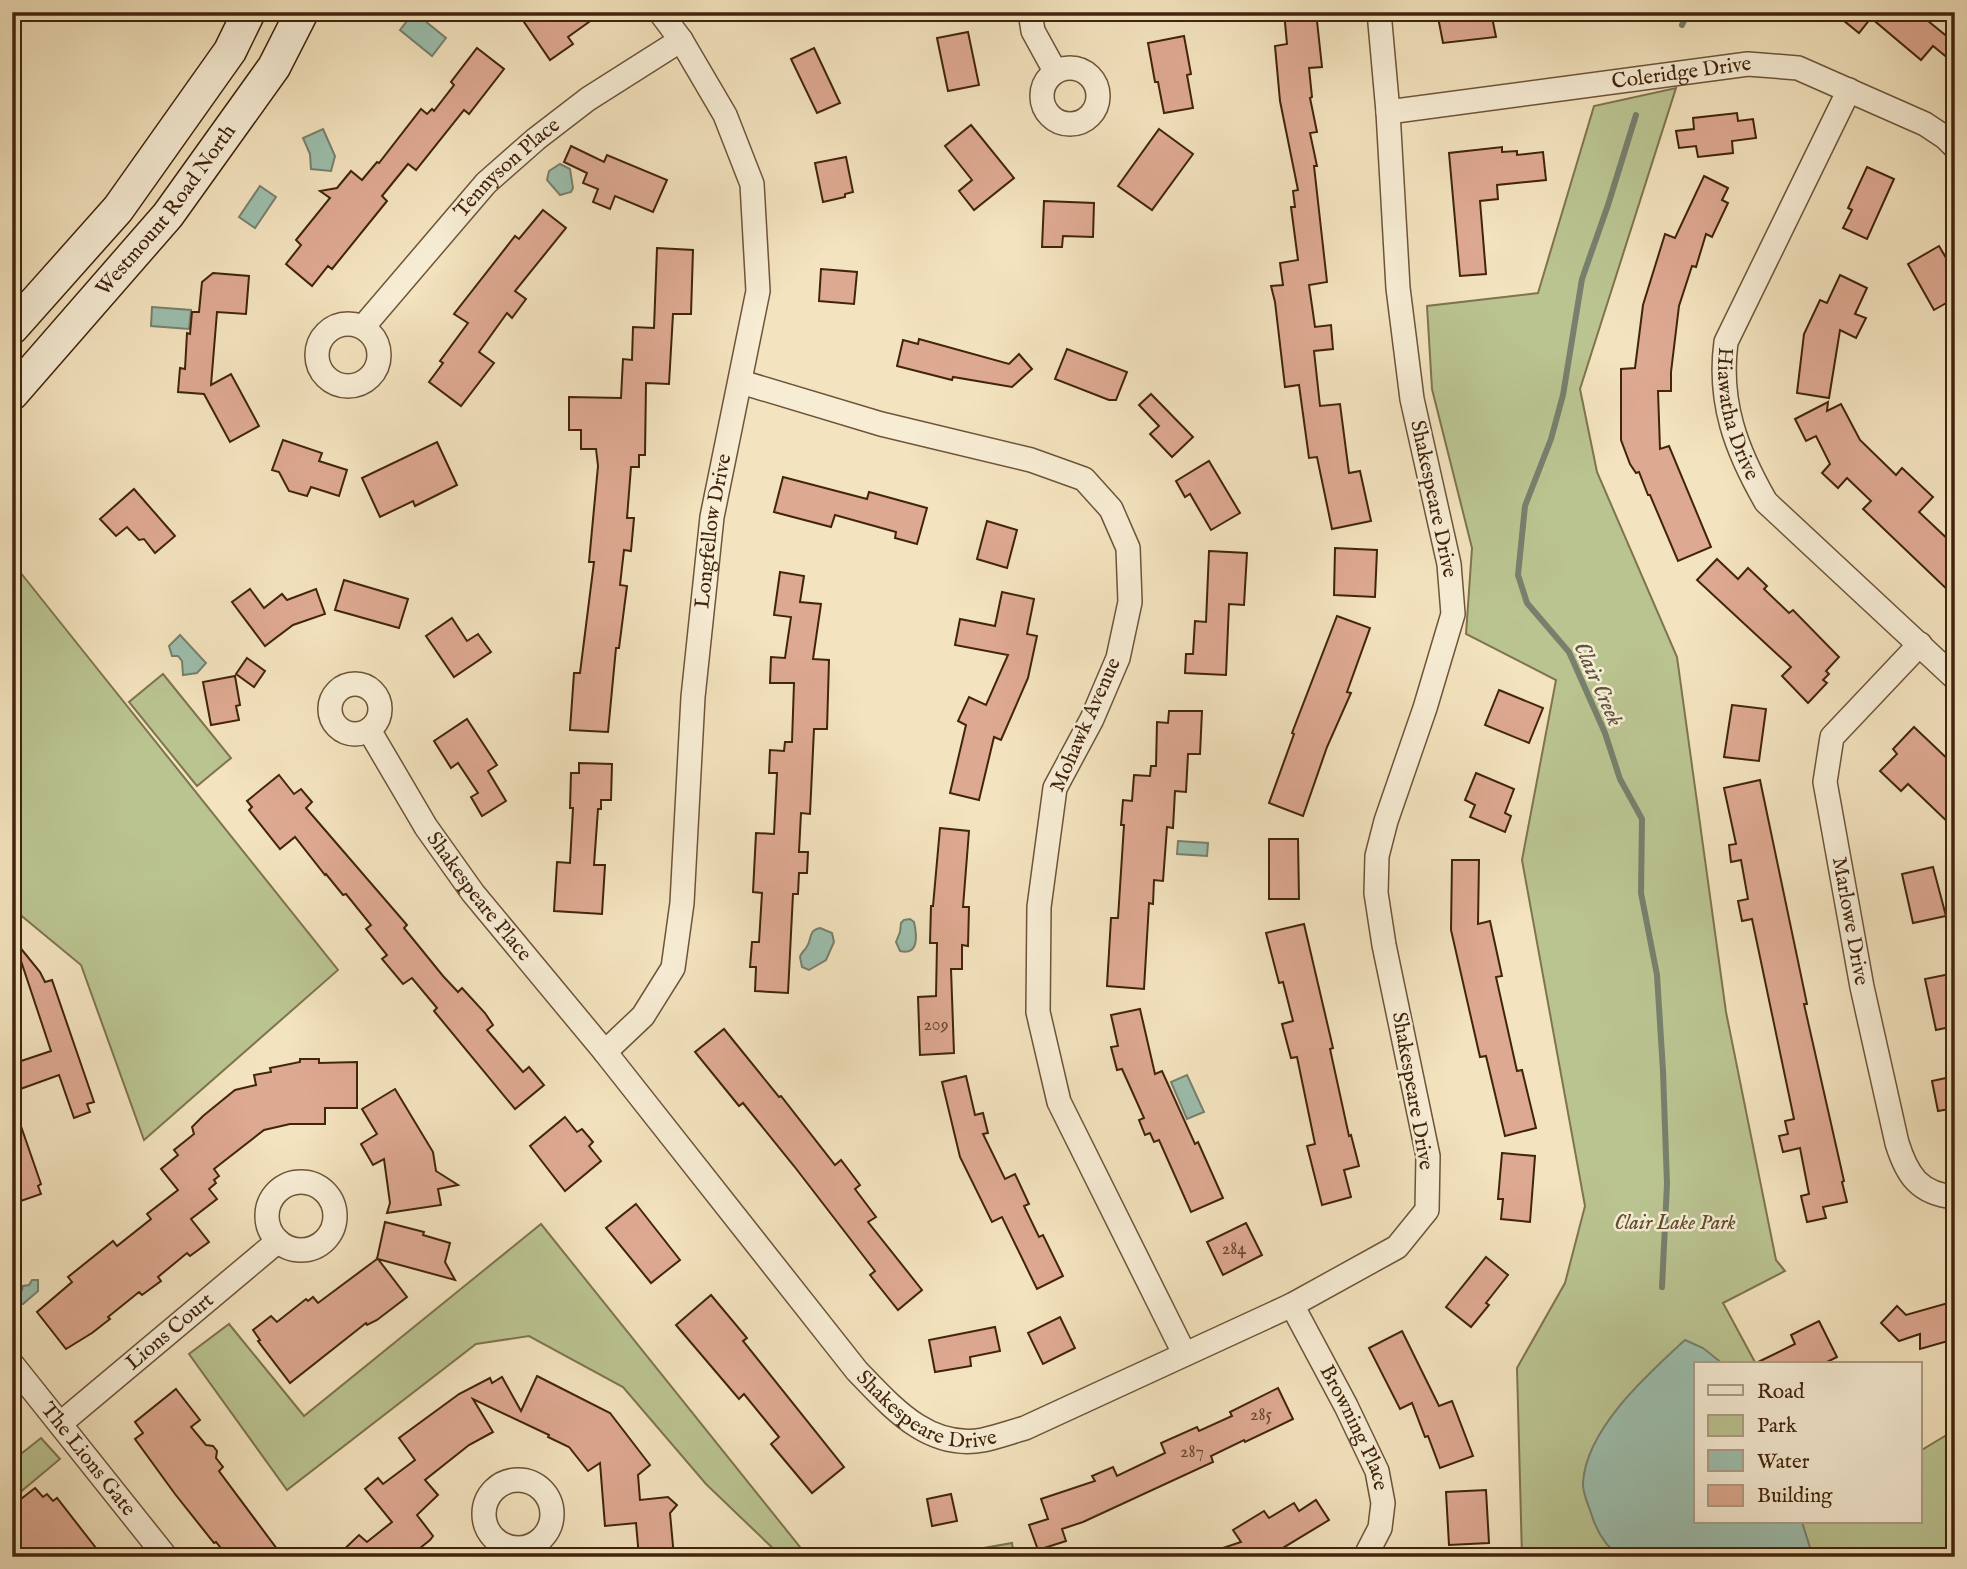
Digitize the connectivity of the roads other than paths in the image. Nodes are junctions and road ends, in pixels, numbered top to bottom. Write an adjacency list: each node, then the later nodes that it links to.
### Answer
1 (249, 12): 12 (main road, Westmount Road North)
2 (302, 12): 14 (main road, Westmount Road North)
3 (660, 12): 6 (street, Longfellow Drive)
4 (1030, 12): 7 (street)
5 (1379, 12): 9 (street, Shakespeare Drive)
6 (681, 40): 11 (street, Tennyson Place); 13 (street, Longfellow Drive)
7 (1055, 71)
8 (1849, 90): 9 (street, Coleridge Drive); 10 (street, Coleridge Drive); 15 (street, Hiawatha Drive)
9 (1388, 112): 21 (street, Shakespeare Drive)
10 (1955, 147)
11 (363, 327)
12 (12, 328)
13 (741, 382): 18 (street, Longfellow Drive); 22 (street, Mohawk Avenue)
14 (12, 394)
15 (1920, 644): 16 (street, Hiawatha Drive); 19 (street, Marlowe Drive)
16 (1955, 678)
17 (369, 730): 18 (street, Shakespeare Place)
18 (605, 1052): 22 (street, Shakespeare Drive)
19 (1955, 1197)
20 (278, 1241): 24 (street, Lions Court)
21 (1292, 1305): 22 (street, Shakespeare Drive); 26 (street, Browning Place)
22 (1184, 1353)
23 (12, 1364): 24 (street, The Lions Gate)
24 (61, 1423): 25 (street, The Lions Gate)
25 (166, 1557)
26 (1365, 1557)

